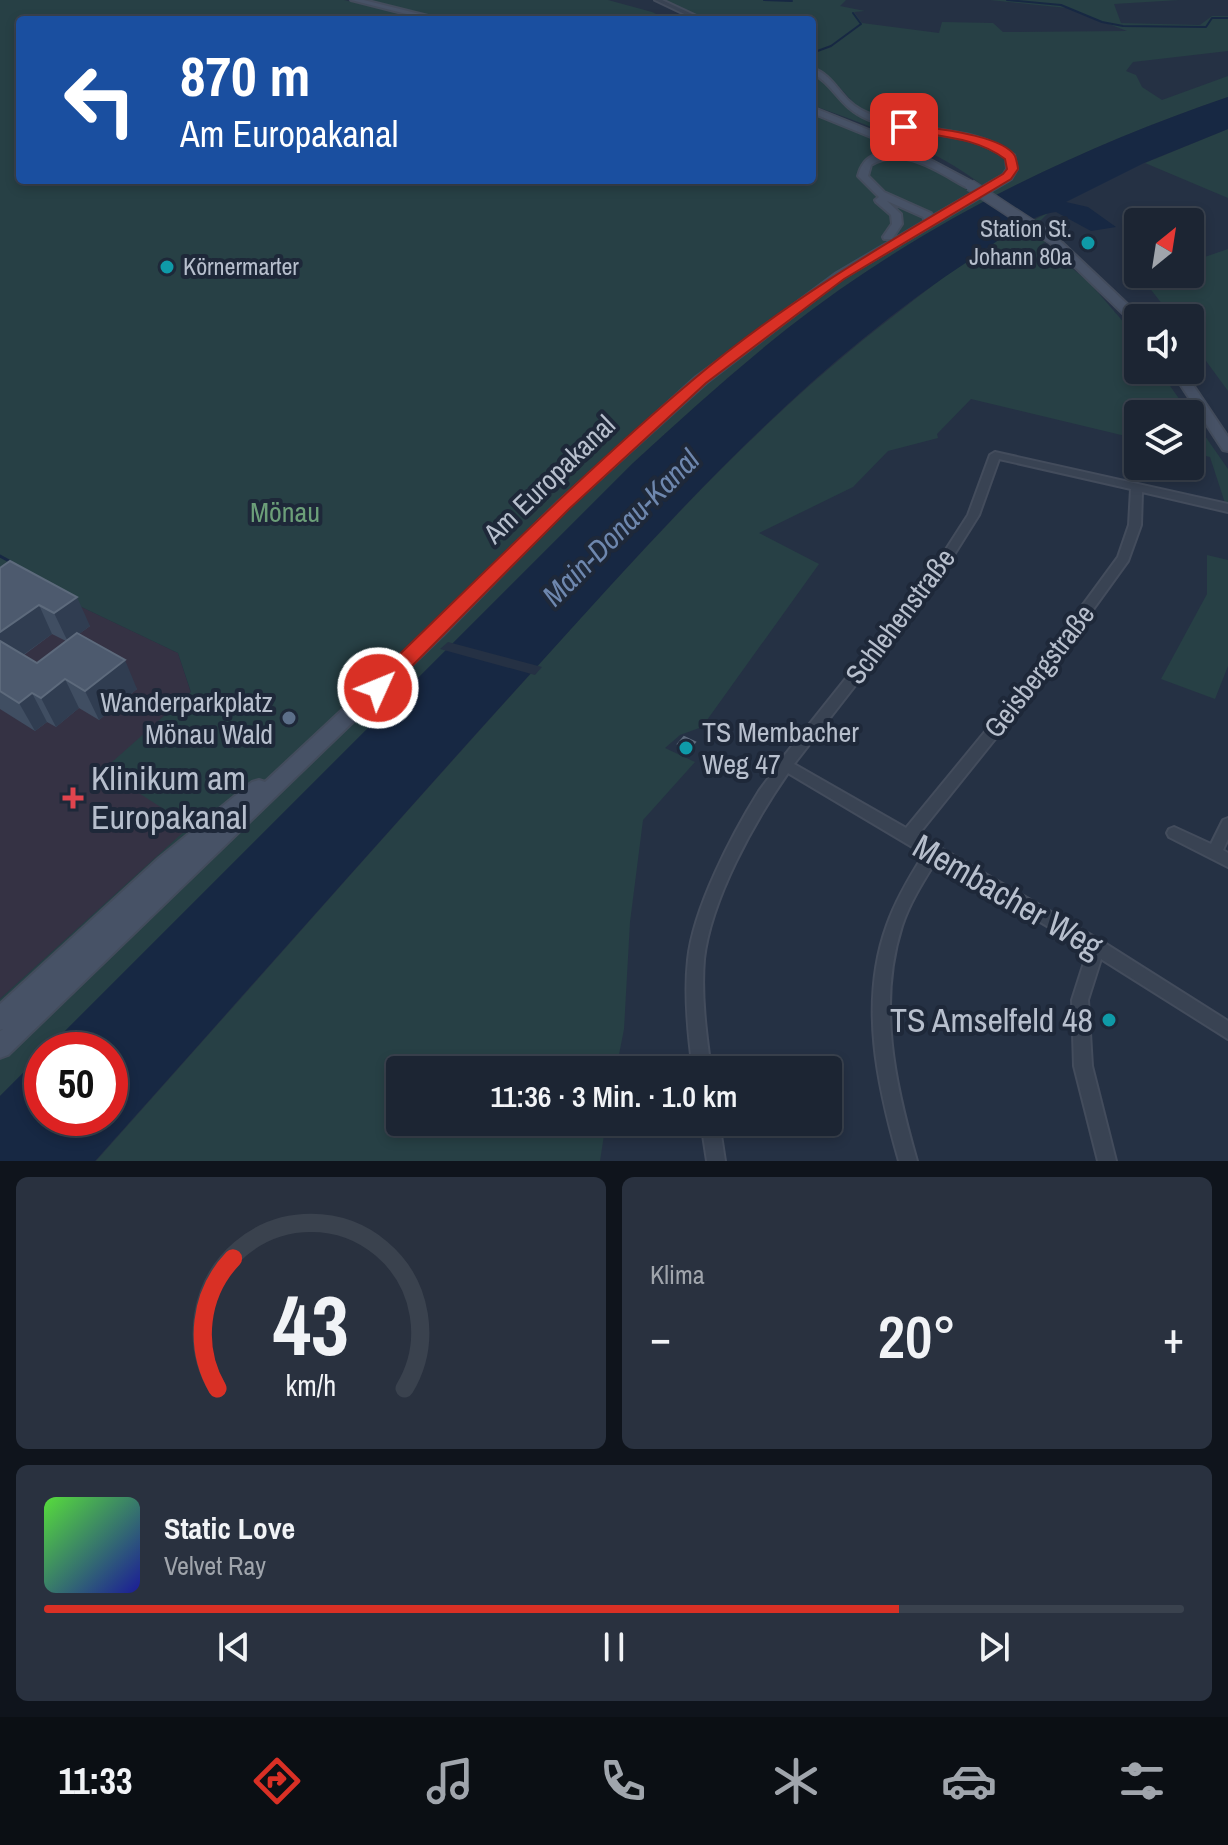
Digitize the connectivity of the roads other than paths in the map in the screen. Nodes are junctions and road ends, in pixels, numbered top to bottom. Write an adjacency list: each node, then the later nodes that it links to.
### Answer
1 (355, 0): 3 (main road)
2 (658, 0): 4 (street)
3 (423, 16)
4 (693, 16)
5 (816, 72): 9 (main road, Am Europakanal)
6 (816, 111): 7 (main road)
7 (855, 126): 8 (main road); 10 (main road)
8 (931, 162): 9 (main road); 11 (main road)
9 (974, 189): 11 (main road, Am Europakanal); 14 (main road, bridge)
10 (889, 205): 11 (main road); 12 (main road)
11 (929, 218): 12 (main road, Am Europakanal); 13 (main road, Am Europakanal)
12 (888, 237): 13 (main road, Am Europakanal)
13 (839, 276): 19 (main road, Am Europakanal)
14 (1124, 308)
15 (1186, 384): 16 (main road)
16 (1228, 447)
17 (1137, 489): 18 (street); 20 (street, Schlehenstraße); 23 (street, Geisbergstraße)
18 (1228, 508)
19 (318, 744): 27 (main road, Am Europakanal); 29 (main road, Am Europakanal)
20 (785, 765): 23 (street, Membacher Weg); 30 (street, Schlehenstraße)
21 (1228, 824): 25 (street)
22 (1174, 833): 25 (street)
23 (908, 837): 24 (street, Membacher Weg)
24 (934, 852): 26 (street, Membacher Weg); 33 (street)
25 (1221, 856)
26 (1097, 947): 28 (street, Membacher Weg); 34 (street)
27 (0, 1019)
28 (1228, 1031)
29 (0, 1047)
30 (700, 1056)
31 (712, 1136): 32 (street)
32 (716, 1161)
33 (908, 1161)
34 (1107, 1161)

